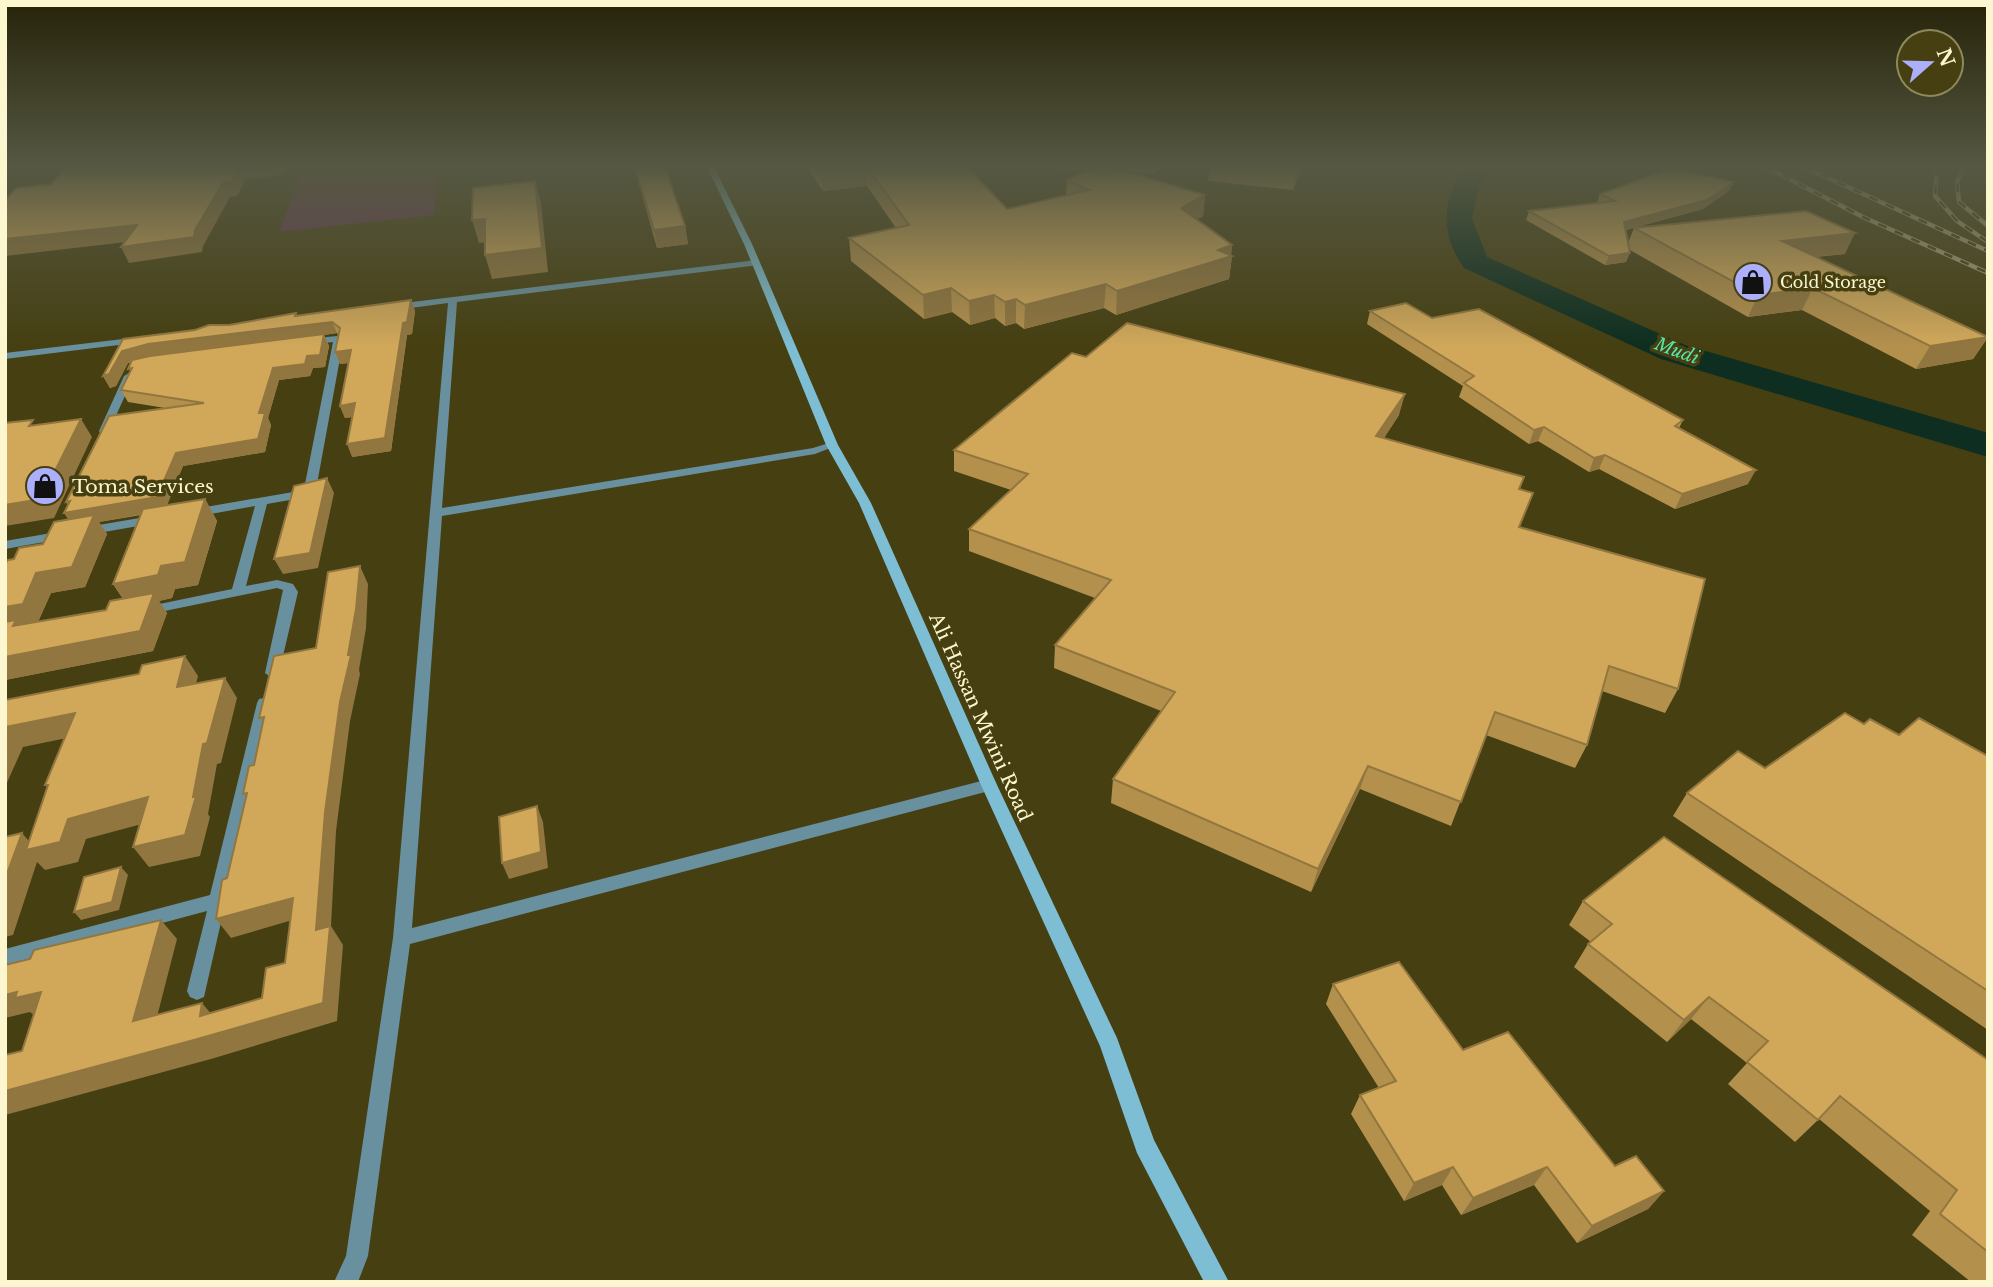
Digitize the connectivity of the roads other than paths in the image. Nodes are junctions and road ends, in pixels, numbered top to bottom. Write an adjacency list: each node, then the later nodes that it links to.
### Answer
1 (739, 227): 2 (main road, Ali Hassan Mwini Road)
2 (756, 263): 3 (street); 10 (main road, Ali Hassan Mwini Road)
3 (453, 300): 4 (street); 12 (street)
4 (385, 309)
5 (154, 338): 7 (street)
6 (302, 342): 11 (street)
7 (5, 356)
8 (142, 365): 9 (street)
9 (98, 443)
10 (832, 445): 12 (street); 18 (main road, Ali Hassan Mwini Road)
11 (262, 501): 14 (street); 16 (street)
12 (436, 513): 20 (street)
13 (63, 519): 14 (street)
14 (55, 537): 15 (street)
15 (5, 545)
16 (238, 593): 17 (street); 19 (street)
17 (129, 614)
18 (989, 785): 20 (street); 24 (main road, Ali Hassan Mwini Road)
19 (216, 901): 21 (street); 22 (street)
20 (402, 938): 23 (street)
21 (5, 957)
22 (197, 991)
23 (346, 1282)
24 (1217, 1282)

